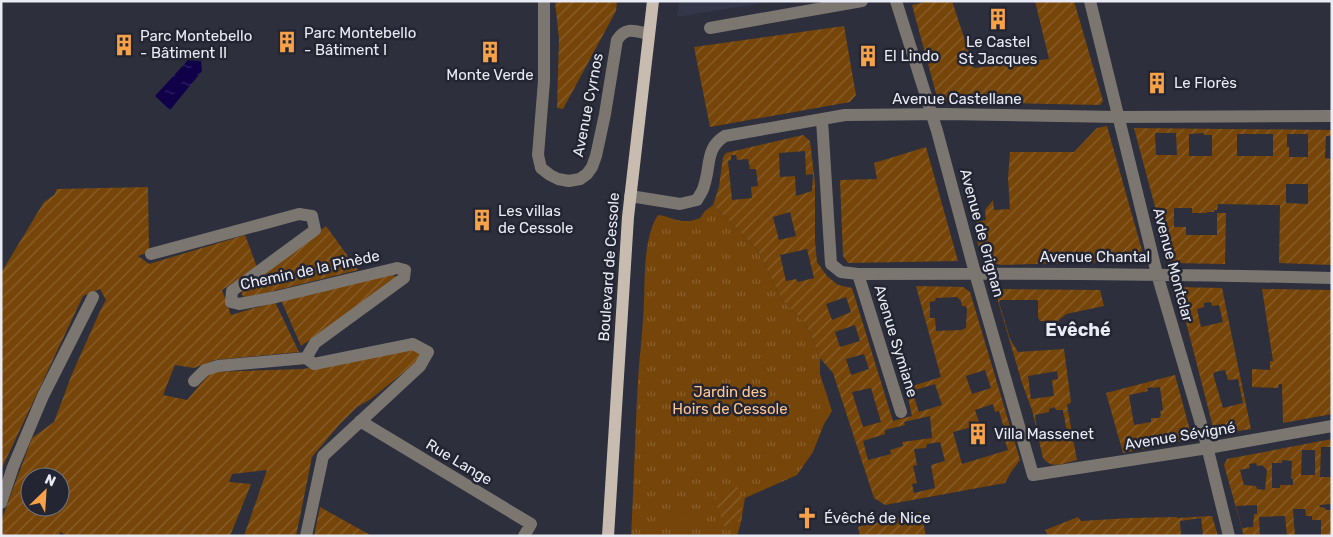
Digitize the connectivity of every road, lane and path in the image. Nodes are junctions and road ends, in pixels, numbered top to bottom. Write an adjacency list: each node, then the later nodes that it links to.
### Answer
1 (544, 1): 7 (street, Avenue Cyrnos)
2 (653, 1): 7 (main road, Boulevard de Cessole)
3 (862, 1): 6 (street)
4 (896, 1): 8 (street, Avenue de Grignan)
5 (1090, 1): 10 (street, Avenue Montclar)
6 (710, 28)
7 (649, 34): 12 (main road, Boulevard de Cessole)
8 (932, 114): 10 (street, Avenue Castellane); 11 (street, Avenue Castellane); 14 (street, Avenue de Grignan)
9 (1332, 116): 10 (street, Avenue Castellane)
10 (1119, 117): 16 (street, Avenue Montclar)
11 (822, 120): 12 (street, Avenue Castellane); 15 (street, Avenue Symiane)
12 (630, 196): 29 (main road, Boulevard de Cessole)
13 (151, 254): 19 (street, Chemin de la Pinède)
14 (975, 273): 15 (street, Avenue Chantal); 16 (street, Avenue Chantal); 25 (street, Avenue de Grignan)
15 (858, 274): 21 (street, Avenue Symiane)
16 (1158, 274): 17 (street, Avenue Chantal); 24 (street, Avenue Montclar)
17 (1332, 278)
18 (93, 297): 26 (street)
19 (306, 358): 20 (street); 22 (street)
20 (194, 381)
21 (901, 412)
22 (360, 421): 27 (street); 28 (street, Rue Lange)
23 (1332, 426): 24 (street, Avenue Sévigné)
24 (1208, 448): 25 (street, Avenue Sévigné); 30 (street, Avenue Montclar)
25 (1033, 475)
26 (1, 503)
27 (306, 536)
28 (524, 536)
29 (608, 536)
30 (1229, 536)

